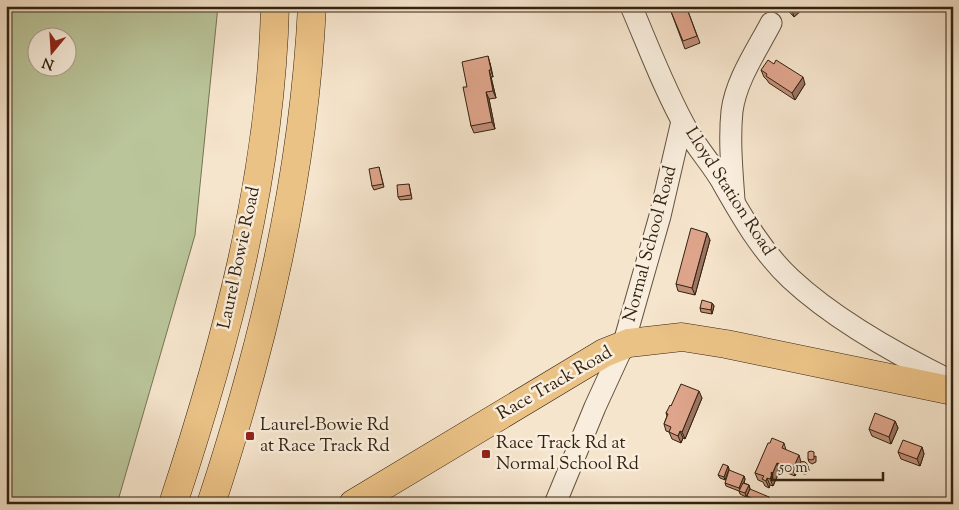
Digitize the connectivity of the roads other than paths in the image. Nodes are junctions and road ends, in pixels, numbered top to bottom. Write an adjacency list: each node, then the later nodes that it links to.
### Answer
1 (275, 6): 10 (main road, Laurel Bowie Road)
2 (312, 6): 11 (main road, Laurel Bowie Road)
3 (631, 6): 5 (street, Lloyd Station Road)
4 (771, 23): 6 (street)
5 (684, 125): 6 (street, Lloyd Station Road); 7 (street, Normal School Road)
6 (734, 203): 8 (street, Lloyd Station Road)
7 (623, 346): 9 (main road, Race Track Road); 12 (main road, Race Track Road); 13 (street, Normal School Road)
8 (953, 382)
9 (953, 391)
10 (173, 504)
11 (211, 504)
12 (353, 504)
13 (555, 504)

